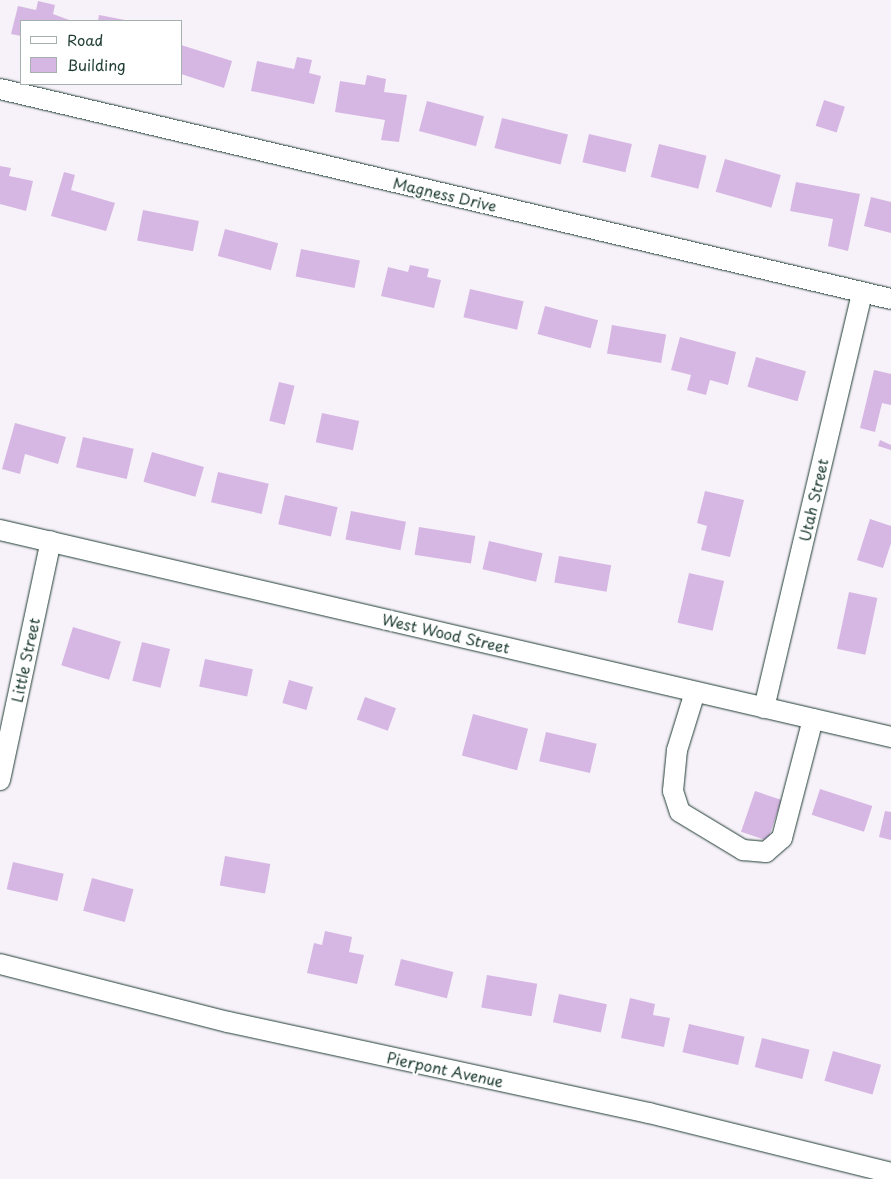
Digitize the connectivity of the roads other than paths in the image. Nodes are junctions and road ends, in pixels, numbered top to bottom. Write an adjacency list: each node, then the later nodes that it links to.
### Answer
1 (0, 89): 2 (street, Magness Drive)
2 (862, 292): 3 (street, Magness Drive); 7 (street, Utah Street)
3 (891, 299)
4 (0, 530): 5 (street, West Wood Street)
5 (50, 541): 6 (street, West Wood Street); 10 (street, Little Street)
6 (695, 692): 7 (street, West Wood Street); 8 (street)
7 (764, 708): 8 (street, West Wood Street)
8 (813, 719): 9 (street, West Wood Street)
9 (891, 737)
10 (0, 780)
11 (0, 964): 12 (street, Pierpont Avenue)
12 (891, 1174)

